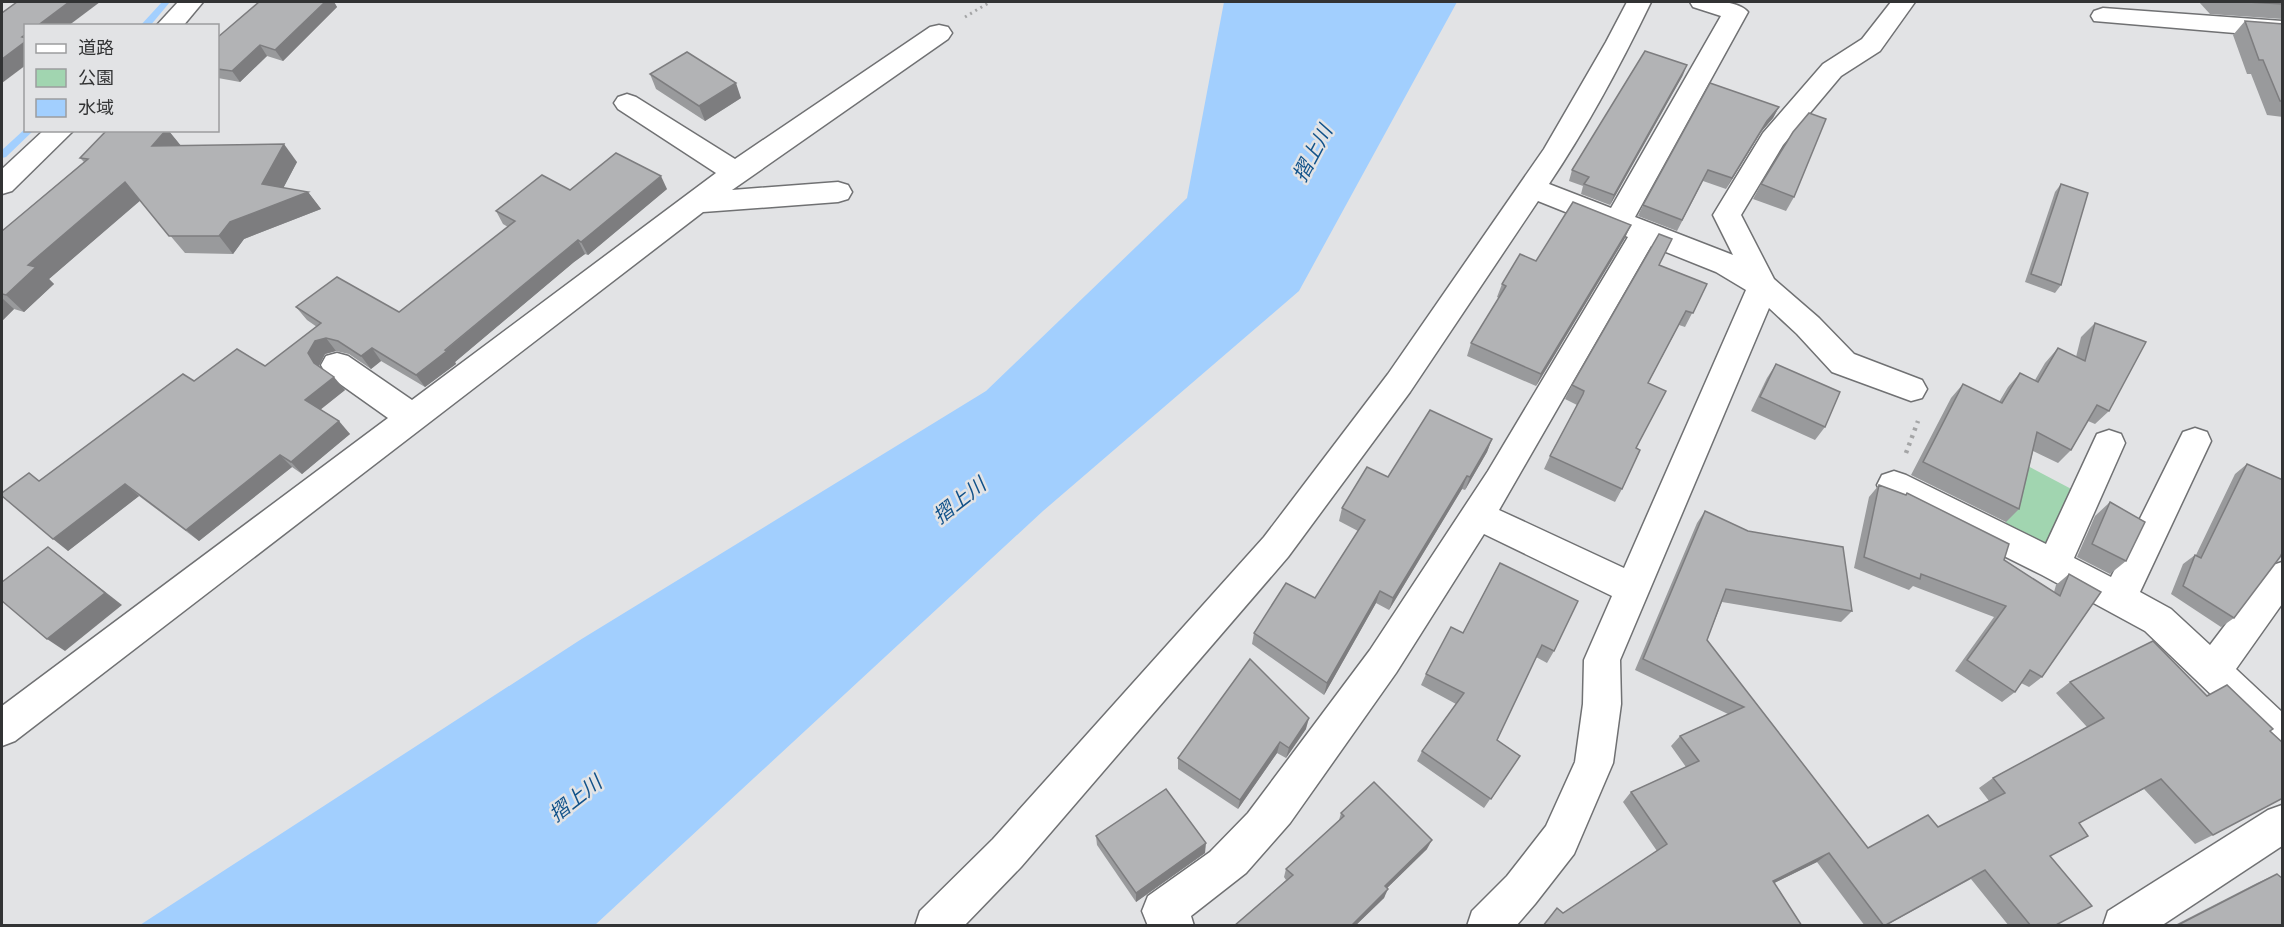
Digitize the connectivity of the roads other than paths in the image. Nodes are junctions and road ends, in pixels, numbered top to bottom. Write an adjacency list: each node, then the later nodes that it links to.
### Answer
1 (191, 2): 6 (street)
2 (1639, 2): 13 (street)
3 (1702, 2): 16 (street)
4 (1903, 2): 17 (street)
5 (2103, 16): 7 (street)
6 (170, 24)
7 (2283, 29)
8 (939, 33): 11 (street)
9 (627, 103): 11 (street)
10 (59, 132): 12 (street)
11 (736, 173): 15 (street)
12 (2, 184)
13 (1532, 188): 16 (street); 33 (street)
14 (838, 192): 15 (street)
15 (696, 203): 20 (street)
16 (1631, 226): 17 (street); 24 (street)
17 (1763, 286): 19 (street); 27 (street)
18 (337, 365): 20 (street)
19 (1911, 389)
20 (413, 418): 30 (street)
21 (2195, 441): 28 (street)
22 (2109, 443): 25 (street)
23 (1894, 485): 25 (street)
24 (1477, 515): 27 (street); 34 (street)
25 (2054, 564): 28 (street)
26 (2283, 576): 29 (street)
27 (1632, 589): 35 (street)
28 (2119, 598): 29 (street)
29 (2213, 671): 31 (street)
30 (2, 728)
31 (2283, 737)
32 (2283, 824): 36 (street)
33 (942, 923)
34 (1174, 926)
35 (1487, 926)
36 (2123, 926)

